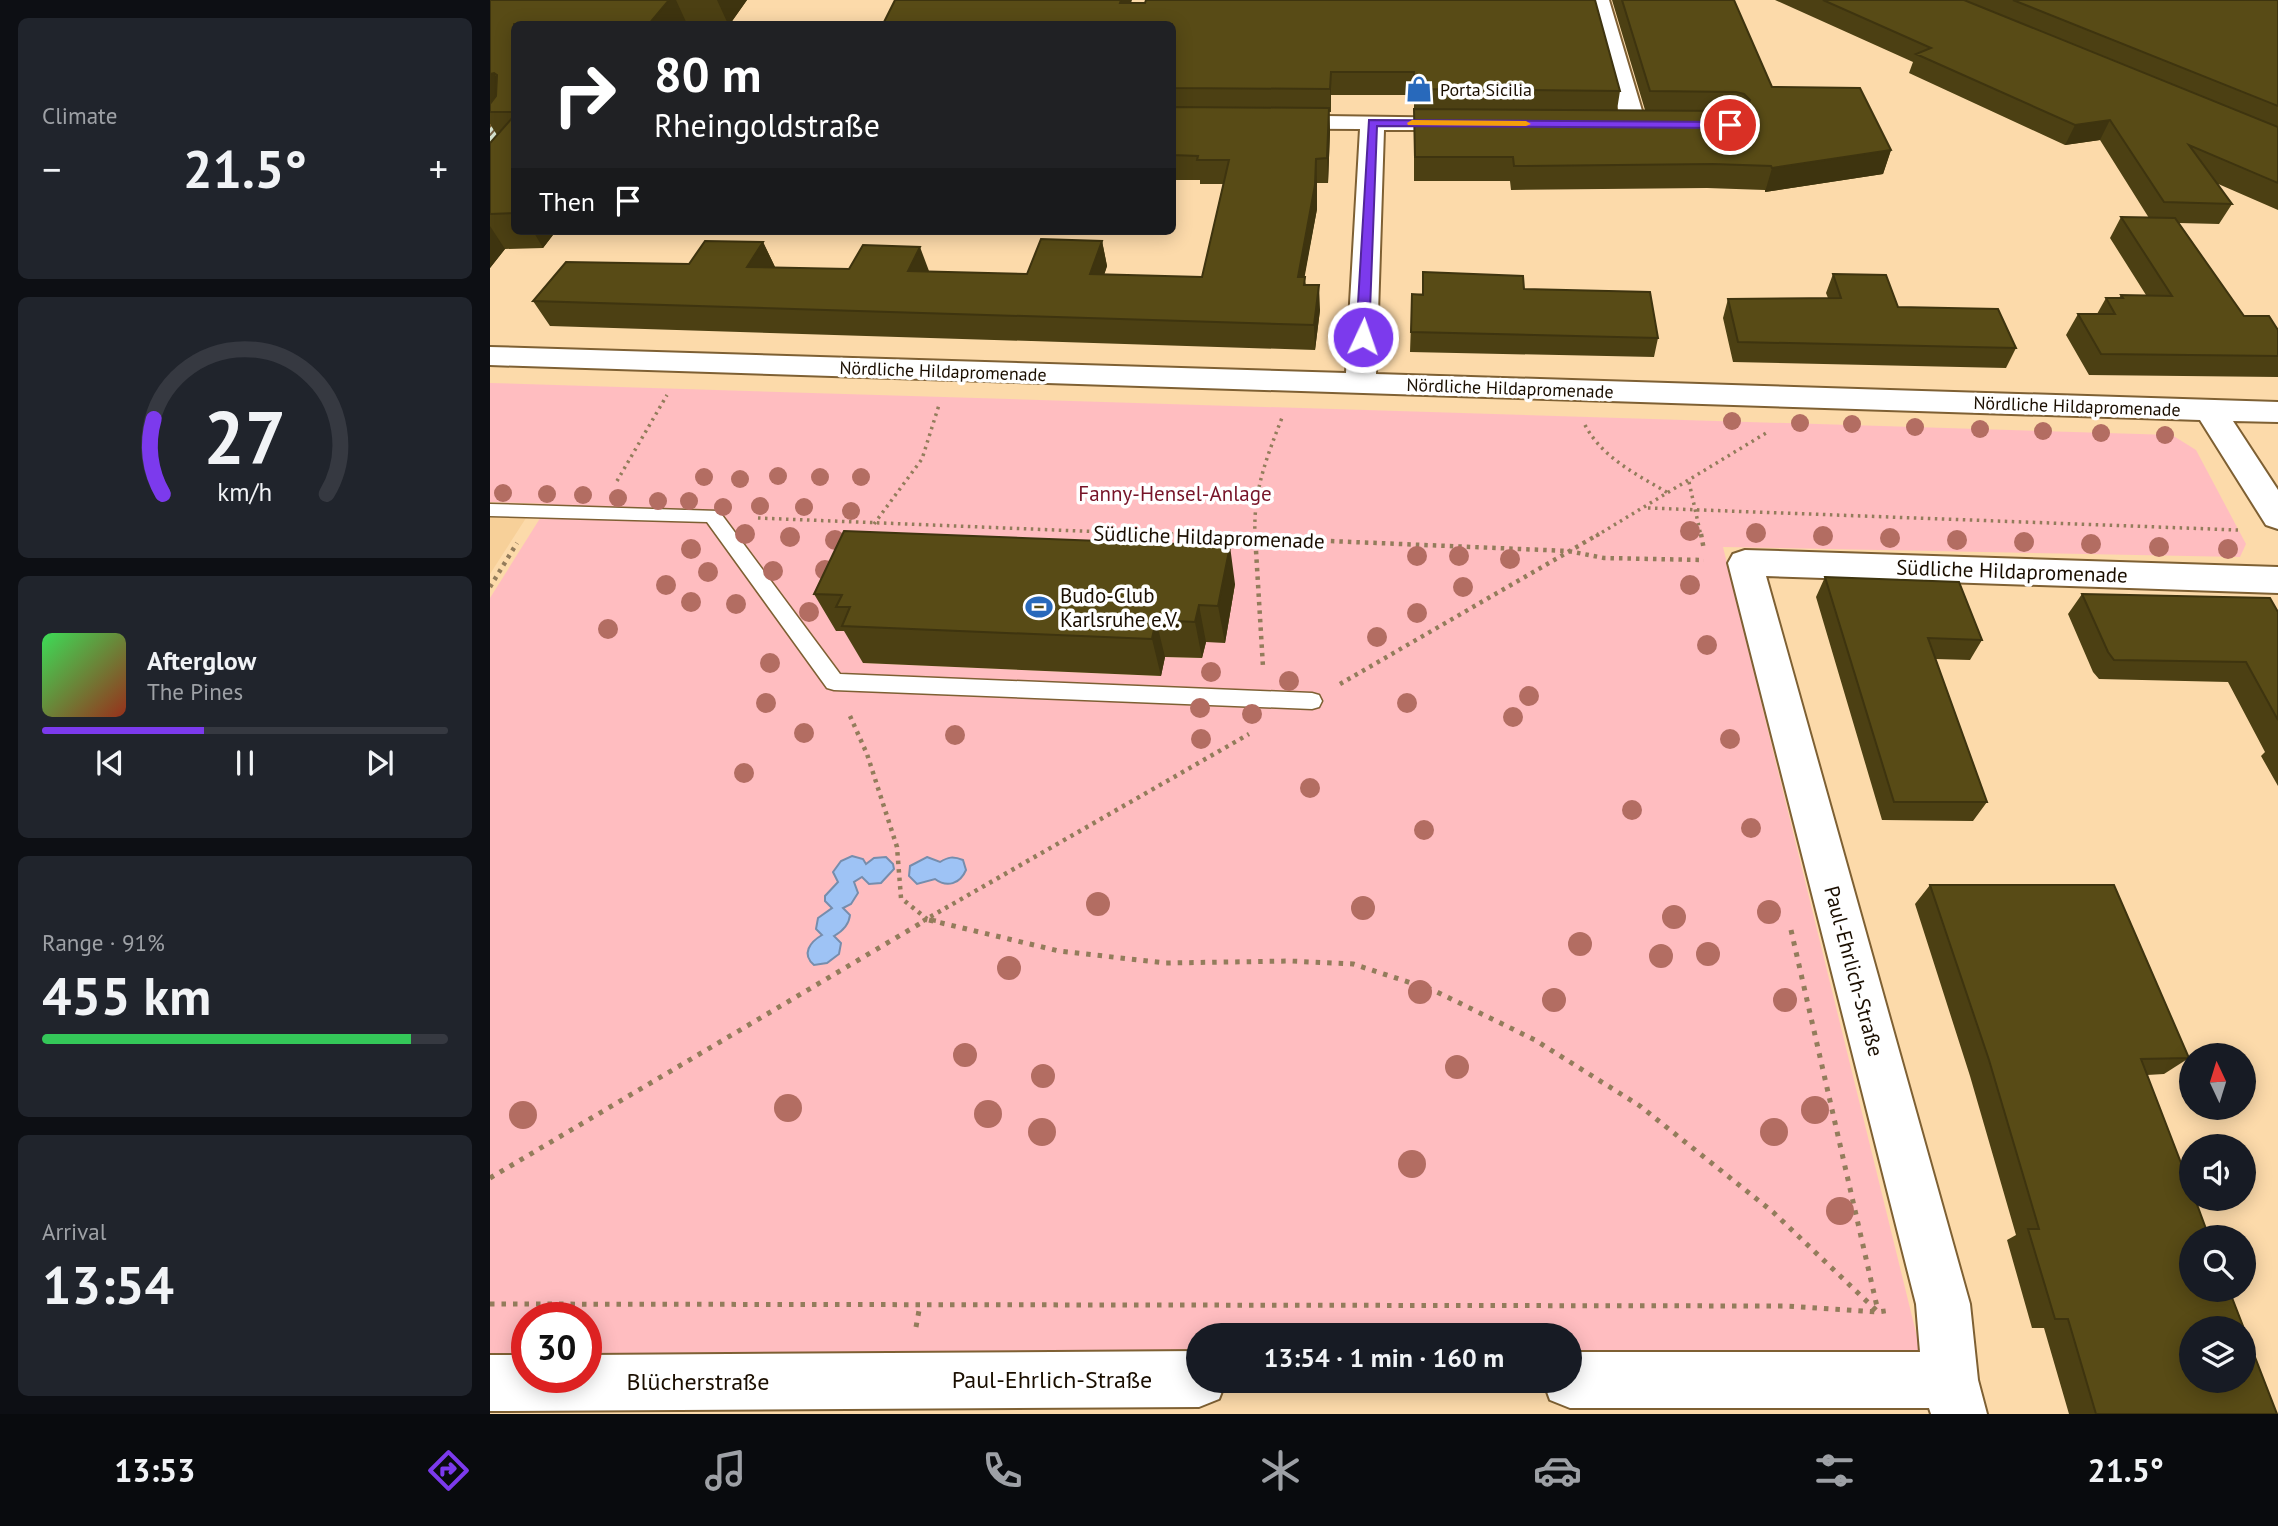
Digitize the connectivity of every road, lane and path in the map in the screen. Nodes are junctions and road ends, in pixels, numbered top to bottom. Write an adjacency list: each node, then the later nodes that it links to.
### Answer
1 (1600, 0): 7 (street)
2 (511, 119): 9 (main road)
3 (1176, 121): 4 (street)
4 (1373, 122): 5 (street); 12 (street)
5 (1483, 123)
6 (1607, 124): 7 (street)
7 (1634, 124): 8 (street)
8 (1662, 125)
9 (490, 143)
10 (490, 356): 11 (street, Nördliche Hildapromenade)
11 (1296, 381): 12 (street, Nördliche Hildapromenade); 30 (path)
12 (1361, 383): 15 (street, Nördliche Hildapromenade)
13 (670, 391): 25 (path)
14 (940, 401): 28 (path)
15 (2210, 410): 16 (street, Nördliche Hildapromenade); 27 (street)
16 (2278, 412)
17 (1584, 424): 20 (path)
18 (1768, 432): 19 (path)
19 (1689, 482): 20 (path); 23 (path)
20 (1670, 494): 21 (path)
21 (1648, 508): 23 (path); 31 (path)
22 (490, 510): 24 (lane)
23 (1696, 510): 29 (path); 32 (path)
24 (538, 511): 25 (lane); 34 (path)
25 (599, 512): 26 (lane)
26 (712, 516): 28 (path, Südliche Hildapromenade); 35 (lane)
27 (2278, 517)
28 (873, 525): 30 (path, Südliche Hildapromenade)
29 (2244, 531)
30 (1256, 539): 31 (path, Südliche Hildapromenade); 36 (path)
31 (1568, 551): 32 (path, Südliche Hildapromenade); 37 (path)
32 (1720, 564): 33 (street, Südliche Hildapromenade); 42 (street, Paul-Ehrlich-Straße)
33 (2278, 580)
34 (490, 587)
35 (834, 682): 36 (lane); 38 (path)
36 (1264, 700): 37 (lane); 38 (path)
37 (1311, 701)
38 (927, 919): 40 (path); 43 (path)
39 (1789, 923): 43 (path)
40 (490, 1178)
41 (490, 1304): 43 (path)
42 (1943, 1304): 43 (path); 48 (street, Paul-Ehrlich-Straße)
43 (1878, 1311)
44 (906, 1379): 45 (street, Paul-Ehrlich-Straße); 47 (street, Blücherstraße)
45 (1186, 1380)
46 (1582, 1381): 48 (street, Paul-Ehrlich-Straße)
47 (490, 1382)
48 (1954, 1397)

